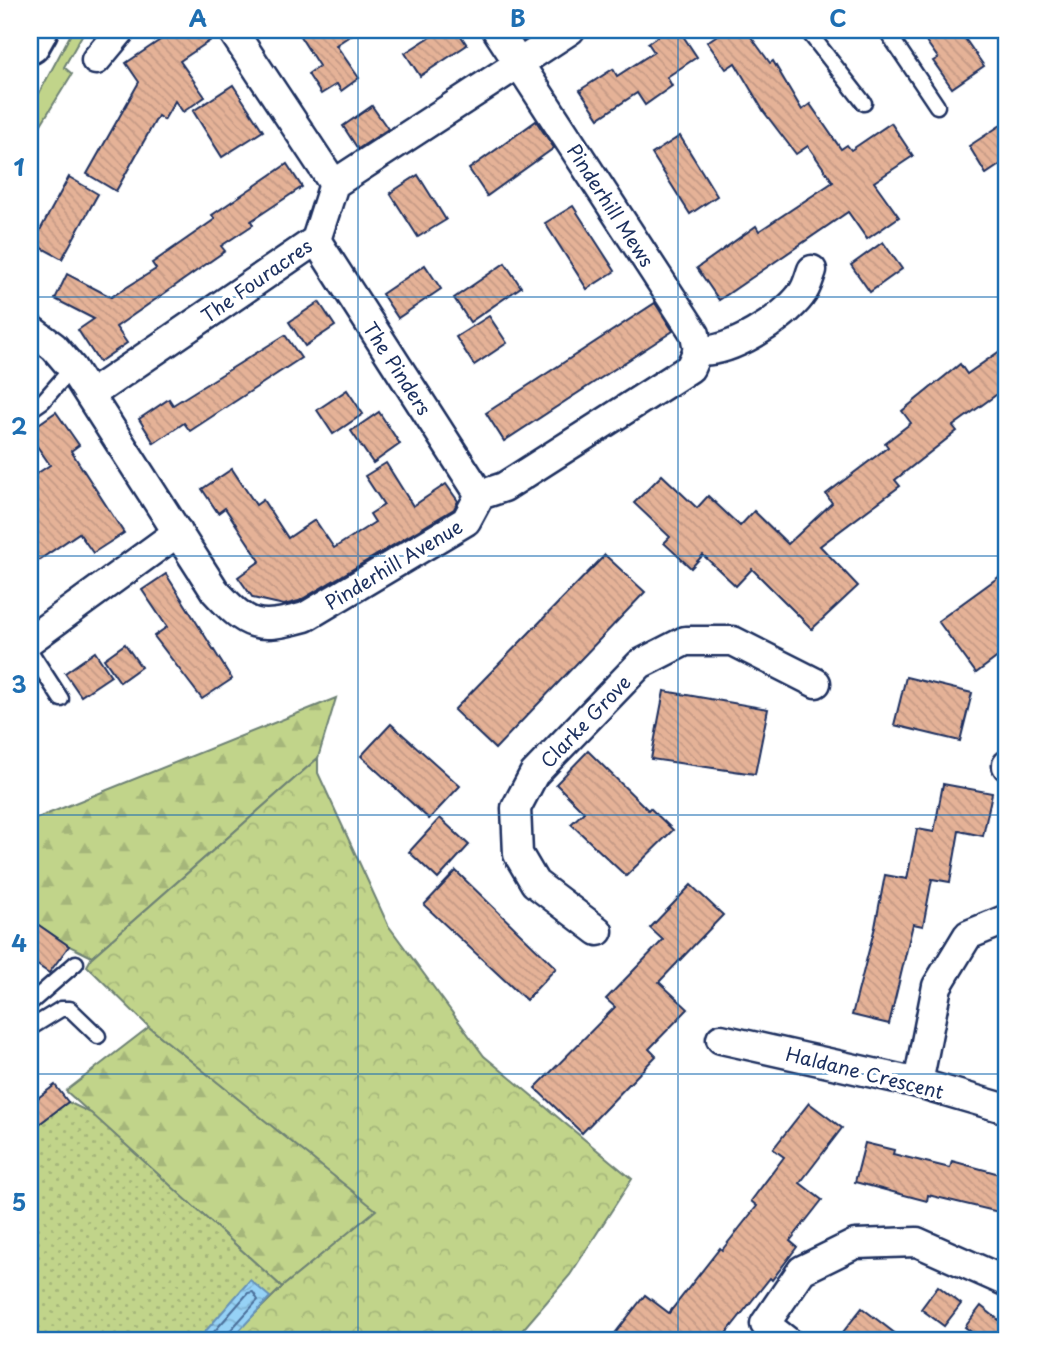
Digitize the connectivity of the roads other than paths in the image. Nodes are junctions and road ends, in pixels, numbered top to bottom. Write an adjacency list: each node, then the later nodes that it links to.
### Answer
1 (38, 30): 8 (main road)
2 (121, 30): 9 (street)
3 (232, 30): 13 (street)
4 (497, 30): 10 (street, Pinderhill Mews)
5 (570, 30): 10 (street)
6 (807, 30): 11 (lane)
7 (886, 30): 12 (lane)
8 (30, 44)
9 (96, 60)
10 (519, 63): 13 (street); 17 (street, Pinderhill Mews)
11 (864, 103)
12 (937, 106)
13 (334, 184): 14 (street, The Fouracres)
14 (316, 240): 19 (street, The Fouracres); 21 (street, The Pinders)
15 (812, 270): 17 (street)
16 (30, 329): 18 (street, Pinderhill Avenue)
17 (698, 350): 21 (street)
18 (72, 368): 19 (street, Pinderhill Avenue); 20 (lane)
19 (90, 395): 22 (street, Pinderhill Avenue)
20 (30, 410)
21 (480, 495): 22 (street, Pinderhill Avenue)
22 (178, 532): 23 (street)
23 (30, 640)
24 (30, 651): 26 (lane)
25 (816, 683): 28 (street, Clarke Grove)
26 (61, 699)
27 (1007, 919): 34 (street)
28 (598, 931)
29 (76, 964): 30 (lane)
30 (30, 1003)
31 (30, 1028): 32 (lane)
32 (98, 1036)
33 (721, 1040): 34 (street, Haldane Crescent)
34 (918, 1083): 35 (street, Haldane Crescent)
35 (1007, 1109)
36 (1007, 1282): 37 (street)
37 (787, 1341)

